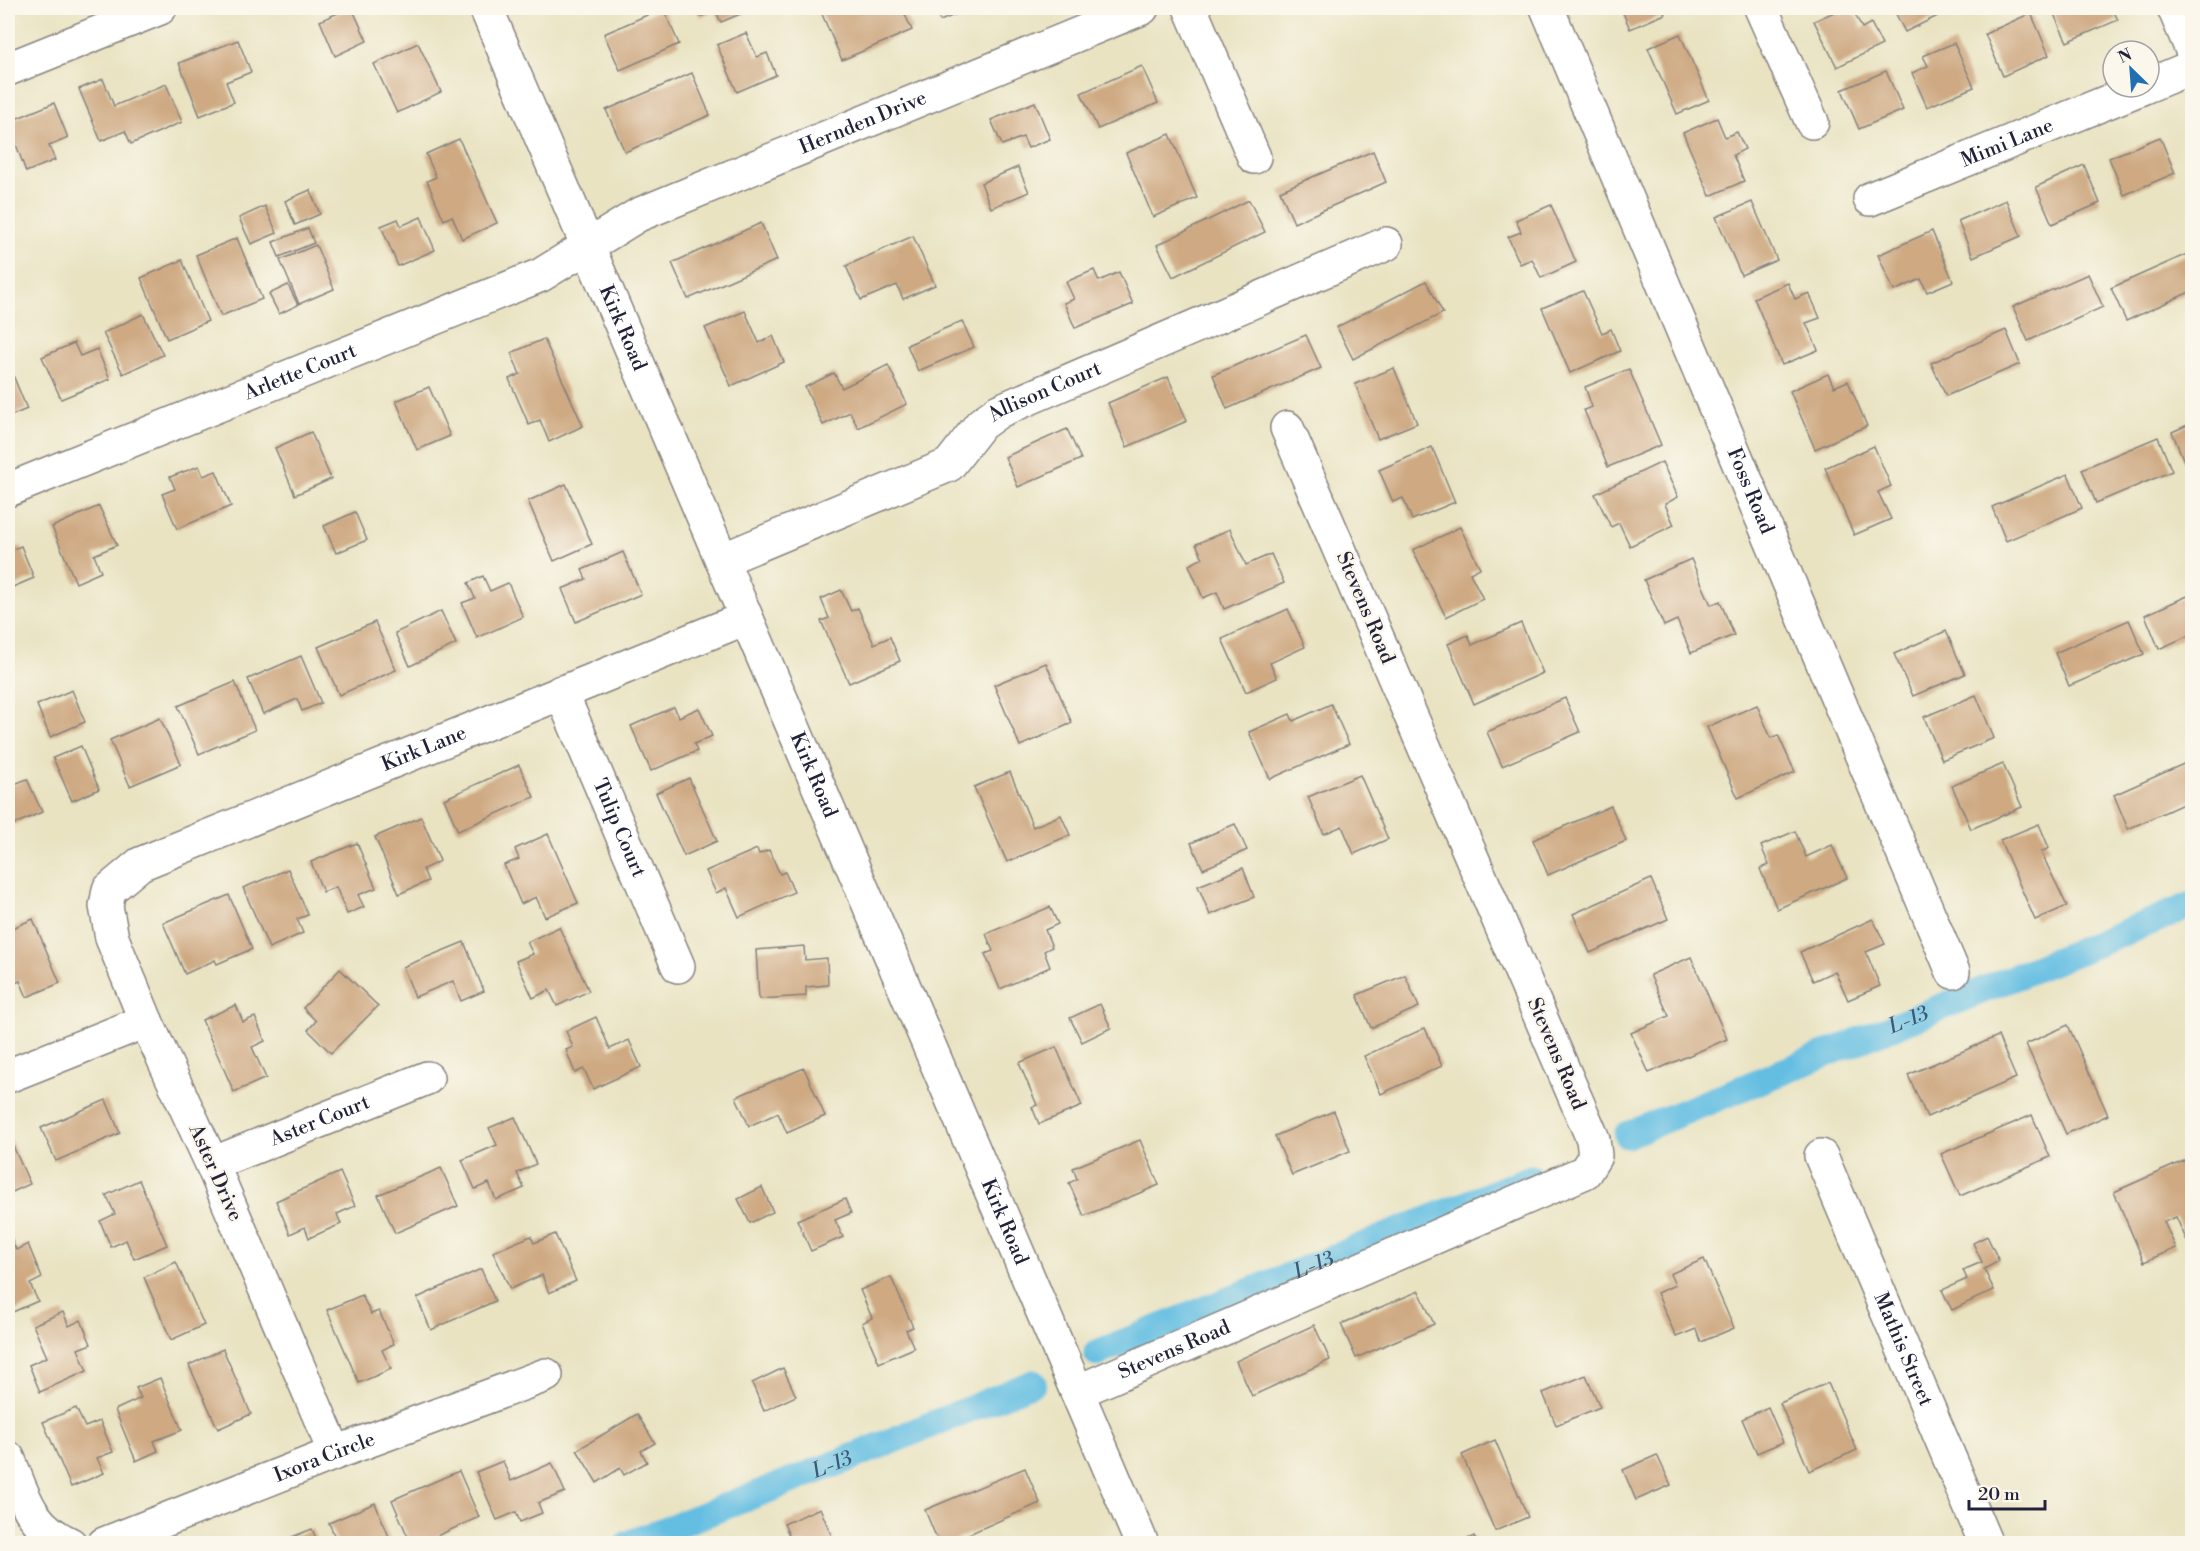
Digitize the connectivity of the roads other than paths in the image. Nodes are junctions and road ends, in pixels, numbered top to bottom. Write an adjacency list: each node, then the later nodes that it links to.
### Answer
1 (160, 8): 10 (street)
2 (486, 8): 17 (street, Kirk Road)
3 (1142, 8): 17 (street, Hernden Drive)
4 (1190, 8): 14 (street)
5 (1547, 8): 25 (street, Foss Road)
6 (1761, 8): 13 (street)
7 (2174, 8): 8 (street)
8 (2193, 50)
9 (2193, 67): 11 (street)
10 (8, 69)
11 (2161, 80)
12 (2115, 99): 15 (street, Mimi Lane)
13 (1812, 122)
14 (1254, 157)
15 (1870, 199)
16 (1386, 244): 20 (street, Allison Court)
17 (587, 245): 19 (street, Arlette Court); 20 (street, Kirk Road)
18 (1287, 428): 32 (street, Stevens Road)
19 (8, 490)
20 (722, 560): 21 (street, Kirk Road)
21 (746, 618): 22 (street, Kirk Lane); 32 (street, Kirk Road)
22 (561, 692): 23 (street, Kirk Lane); 24 (street, Tulip Court)
23 (109, 890): 26 (street, Aster Drive)
24 (678, 966)
25 (1953, 972)
26 (146, 1021): 27 (street); 30 (street, Aster Drive)
27 (8, 1076)
28 (427, 1078): 30 (street, Aster Court)
29 (1821, 1156): 38 (street, Mathis Street)
30 (212, 1164): 33 (street, Aster Drive)
31 (546, 1375): 33 (street, Ixora Circle)
32 (1077, 1392): 37 (street, Kirk Road)
33 (336, 1453): 36 (street, Ixora Circle)
34 (8, 1458): 35 (street)
35 (70, 1544)
36 (104, 1544)
37 (1142, 1544)
38 (1986, 1544)

